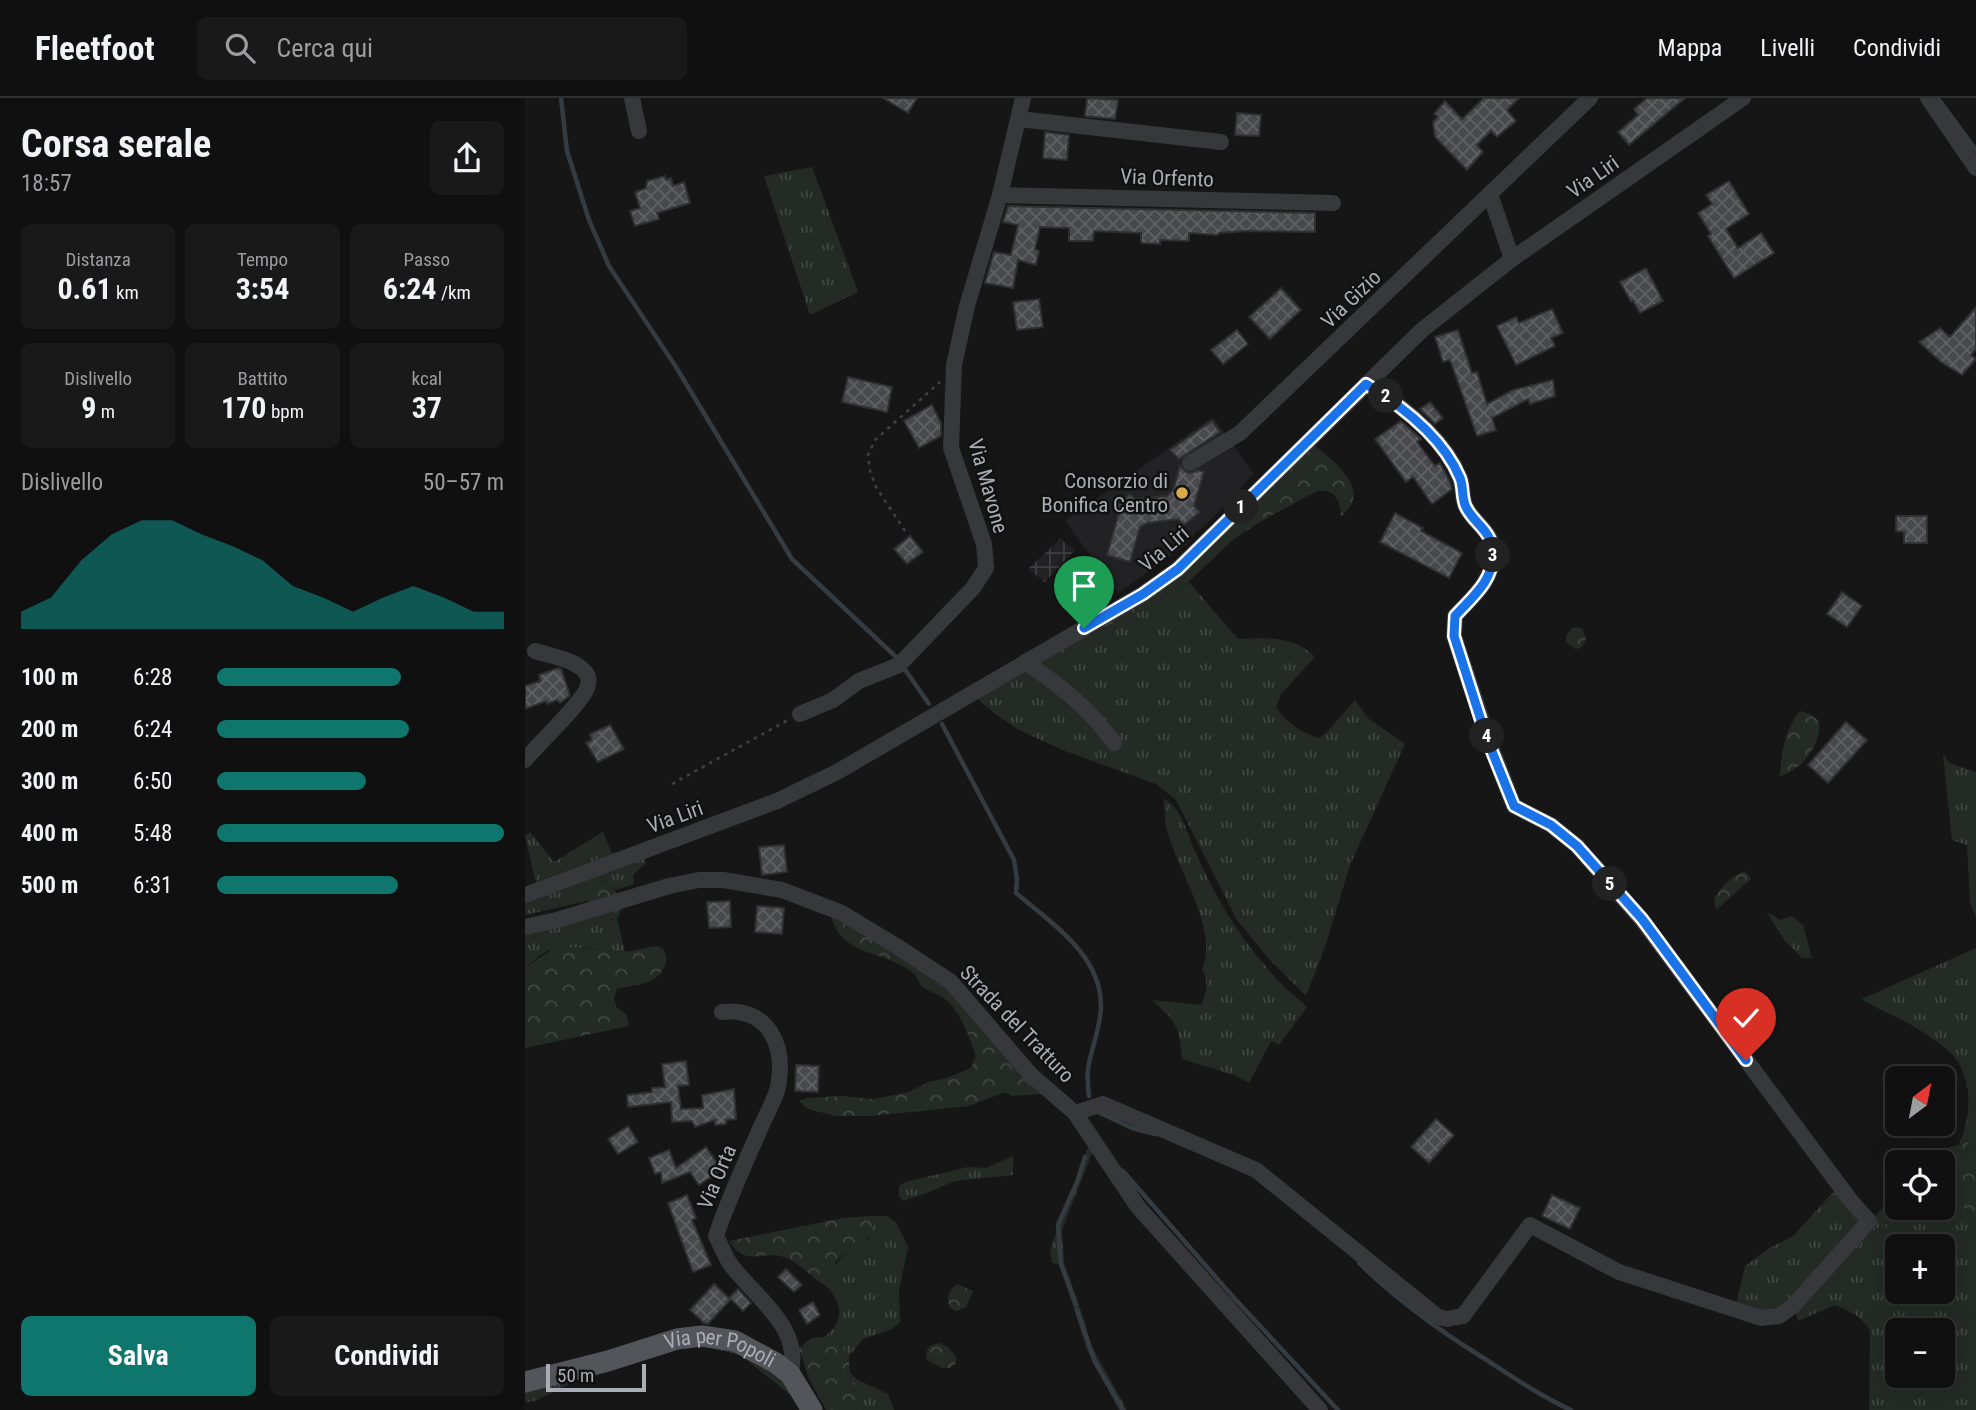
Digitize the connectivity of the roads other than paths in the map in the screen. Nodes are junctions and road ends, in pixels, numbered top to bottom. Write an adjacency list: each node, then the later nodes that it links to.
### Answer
1 (632, 98): 7 (street)
2 (1023, 98): 6 (street, Via Mavone)
3 (1590, 98): 10 (street, Via Gizio)
4 (1743, 98): 13 (street, Via Liri)
5 (1928, 98): 9 (street)
6 (1019, 119): 8 (street); 11 (street, Via Mavone)
7 (639, 131)
8 (1221, 142)
9 (1976, 168)
10 (1490, 194): 13 (street); 15 (street, Via Gizio)
11 (1000, 195): 12 (street, Via Orfento); 18 (street, Via Mavone)
12 (1333, 204)
13 (1512, 259): 14 (street, Via Liri)
14 (1366, 384): 17 (street, Via Liri); 24 (street)
15 (1189, 463)
16 (535, 651): 20 (street)
17 (1025, 662): 19 (street); 21 (street, Via Liri)
18 (800, 714)
19 (1114, 743)
20 (525, 760)
21 (525, 895)
22 (525, 927): 24 (street, Strada del Tratturo)
23 (722, 1012): 25 (street, Via Orta)
24 (1075, 1113): 28 (street, Strada del Tratturo)
25 (790, 1374): 26 (main road, Via per Popoli); 27 (main road, Via per Popoli)
26 (525, 1382)
27 (812, 1410)
28 (1320, 1410)

